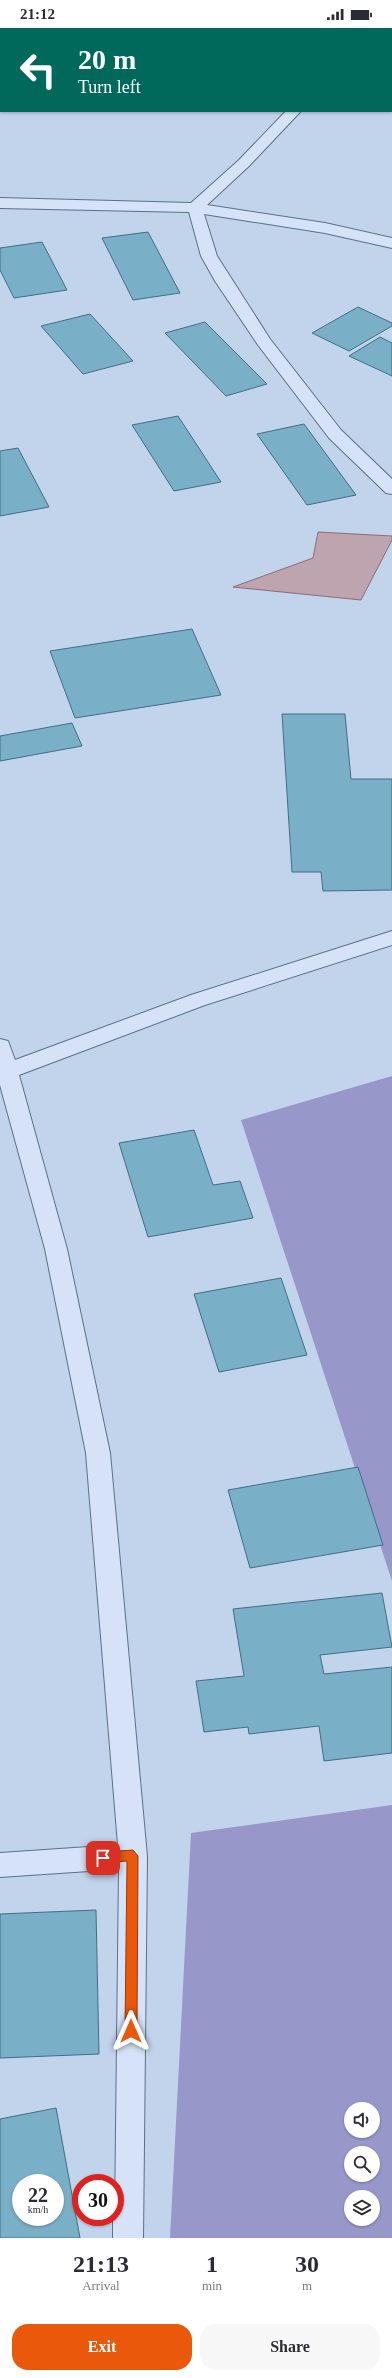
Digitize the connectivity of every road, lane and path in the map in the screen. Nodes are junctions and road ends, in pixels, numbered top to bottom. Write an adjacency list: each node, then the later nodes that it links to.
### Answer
1 (293, 112): 3 (street)
2 (0, 203): 3 (street)
3 (195, 208): 4 (street); 5 (street)
4 (392, 243)
5 (392, 489)
6 (392, 938): 8 (street)
7 (0, 1046): 8 (street)
8 (7, 1070): 9 (street)
9 (7, 1100): 10 (street)
10 (133, 1856): 11 (street); 12 (street)
11 (0, 1865)
12 (128, 2238)

